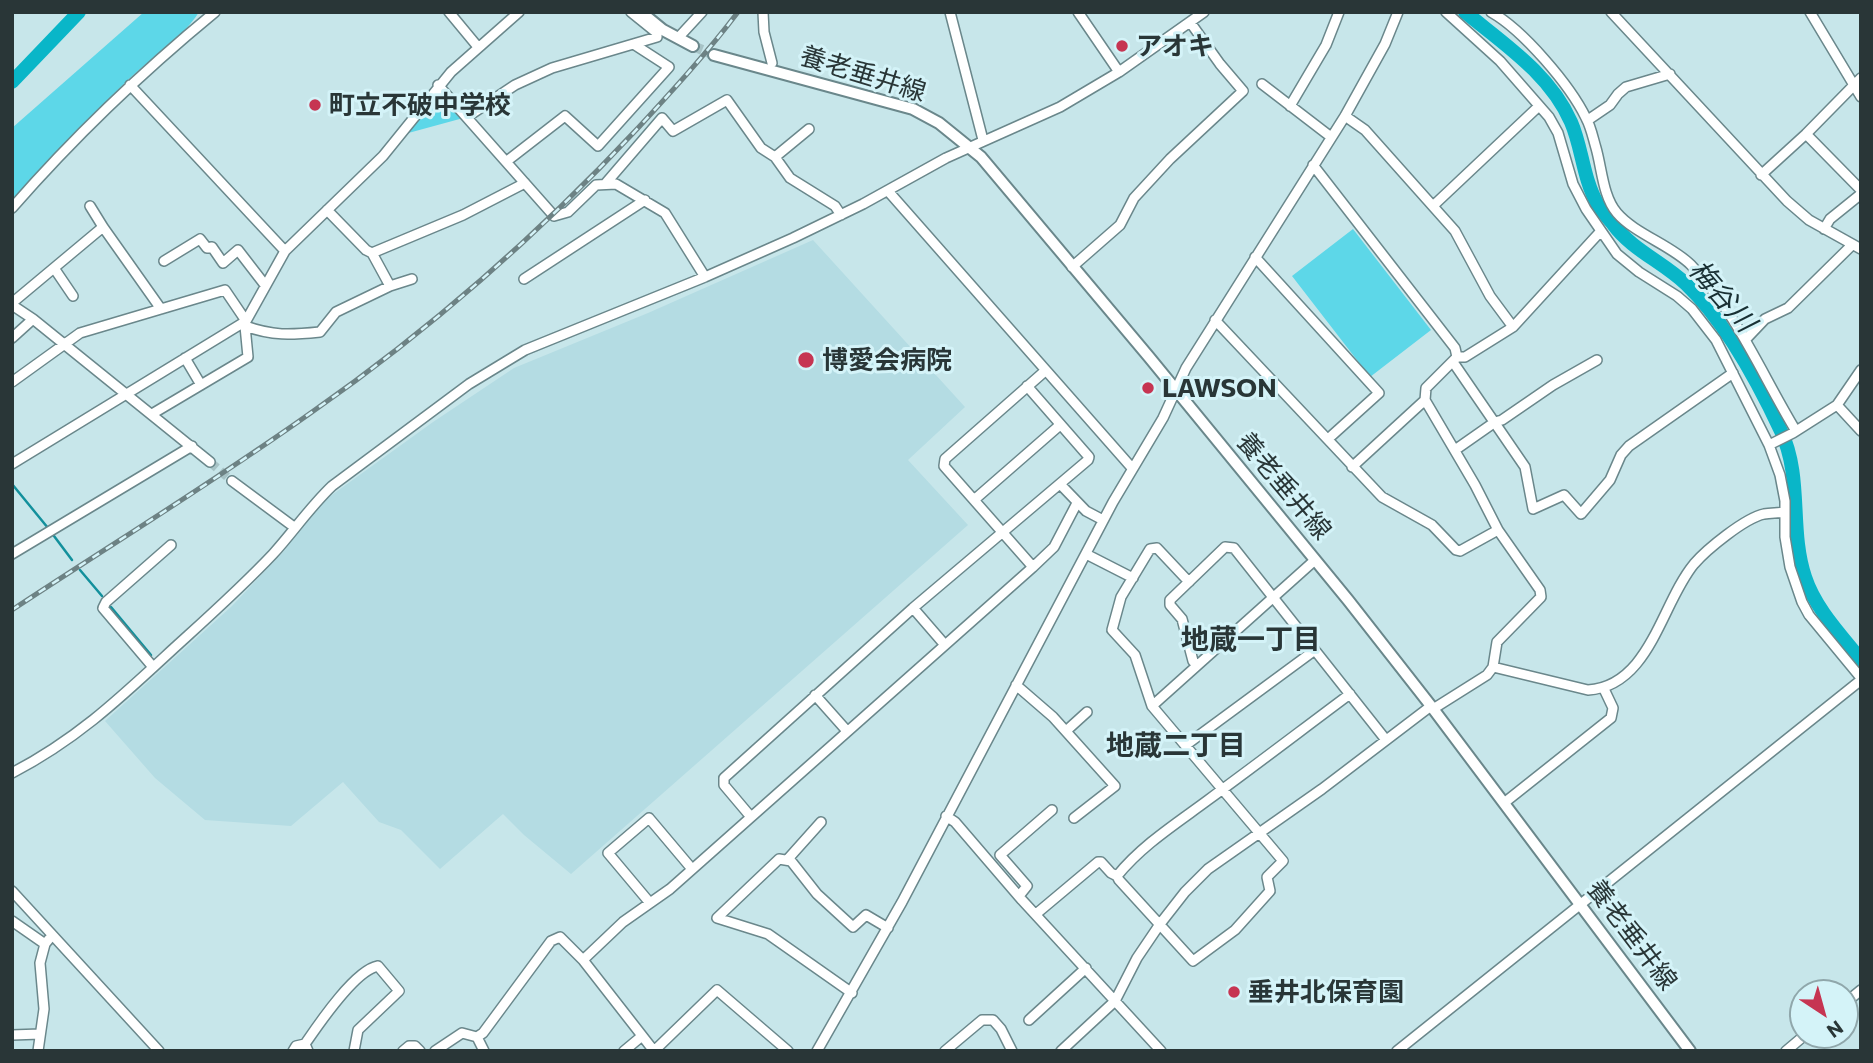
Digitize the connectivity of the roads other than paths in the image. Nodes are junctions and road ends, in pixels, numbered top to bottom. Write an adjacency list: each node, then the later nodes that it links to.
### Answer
1 (519, 12): 21 (street)
2 (631, 12): 19 (street)
3 (641, 12): 18 (main road)
4 (702, 12): 18 (street)
5 (763, 12): 23 (street)
6 (950, 12): 40 (street)
7 (1078, 12): 24 (street)
8 (1203, 12): 17 (street)
9 (1339, 12): 32 (street)
10 (1398, 12): 34 (street)
11 (1446, 12): 33 (street)
12 (1491, 12): 36 (street)
13 (1611, 12): 25 (street)
14 (1810, 12): 30 (street)
15 (208, 14): 28 (street)
16 (455, 15): 21 (street)
17 (1190, 22): 24 (street); 64 (street)
18 (678, 38): 20 (main road)
19 (635, 45): 35 (street); 43 (street)
20 (693, 46)
21 (478, 47): 29 (street)
22 (714, 55): 41 (main road, 養老垂井線)
23 (772, 63)
24 (1119, 72): 40 (street)
25 (1670, 74): 36 (street); 45 (street)
26 (1861, 78): 30 (street)
27 (1262, 84): 32 (street)
28 (130, 85): 53 (street); 60 (street)
29 (438, 85): 35 (street); 54 (street)
30 (1854, 86): 31 (street); 38 (street)
31 (1861, 97)
32 (1290, 106): 39 (street)
33 (1539, 106): 51 (street); 58 (street)
34 (1345, 116): 39 (street); 51 (street)
35 (467, 117): 43 (street)
36 (1588, 120): 79 (street)
37 (809, 129): 42 (street)
38 (1807, 134): 45 (street); 49 (street)
39 (1331, 137): 44 (street)
40 (983, 140): 41 (street)
41 (970, 146): 48 (street); 64 (main road, 養老垂井線)
42 (775, 157): 47 (street); 55 (street)
43 (507, 161): 46 (street)
44 (1313, 165): 62 (street); 82 (street)
45 (1761, 175): 57 (street)
46 (525, 183): 47 (street); 61 (street)
47 (606, 183): 50 (street)
48 (888, 191): 55 (street); 85 (street)
49 (1861, 192): 57 (street)
50 (645, 200): 66 (street); 68 (street)
51 (1434, 205): 77 (street)
52 (90, 206): 56 (street)
53 (12, 208)
54 (327, 209): 60 (street); 61 (street)
55 (841, 215): 66 (street)
56 (103, 227): 65 (street); 73 (street)
57 (1824, 229): 59 (street)
58 (1600, 232): 77 (street); 86 (street)
59 (1857, 247): 79 (street)
60 (285, 251): 69 (street)
61 (372, 253): 70 (street)
62 (1255, 257): 75 (street); 99 (street)
63 (164, 261): 69 (street)
64 (1072, 267): 90 (main road, 養老垂井線)
65 (54, 268): 71 (street); 72 (street)
66 (705, 277): 113 (street)
67 (412, 279): 70 (street)
68 (524, 279)
69 (265, 285): 76 (street)
70 (390, 286): 76 (street)
71 (73, 296)
72 (12, 304): 74 (street)
73 (161, 309): 76 (street); 80 (street)
74 (33, 319): 78 (street); 80 (street)
75 (1215, 320): 90 (street); 99 (street)
76 (246, 323): 81 (street); 88 (street)
77 (1513, 327): 82 (street)
78 (12, 338)
79 (1746, 339): 97 (street)
80 (65, 345): 87 (street); 91 (street)
81 (186, 358): 88 (street); 91 (street)
82 (1455, 359): 92 (street); 95 (street)
83 (1597, 360): 95 (street)
84 (1861, 370): 93 (street)
85 (1045, 371): 89 (street); 106 (street)
86 (1733, 373): 95 (street); 100 (street)
87 (12, 382)
88 (201, 385): 94 (street)
89 (1027, 386): 96 (street); 109 (street)
90 (1175, 390): 106 (street); 119 (main road, 養老垂井線)
91 (127, 395): 94 (street); 104 (street)
92 (1425, 400): 102 (street); 105 (street)
93 (1837, 405): 97 (street); 98 (street)
94 (152, 414): 101 (street)
95 (1495, 422): 102 (street)
96 (1060, 425): 108 (street); 109 (street)
97 (1794, 432): 100 (street)
98 (1861, 432)
99 (1328, 439): 105 (street)
100 (1771, 444): 111 (street)
101 (192, 446): 103 (street); 117 (street)
102 (1455, 450): 114 (street)
103 (210, 461)
104 (12, 464)
105 (1352, 467): 114 (street)
106 (1132, 468): 112 (street)
107 (232, 481): 113 (street)
108 (1060, 484): 110 (street); 115 (street)
109 (974, 499): 115 (street)
110 (1077, 503): 112 (street); 120 (street)
111 (1785, 512): 130 (street); 132 (street)
112 (1103, 520): 118 (street)
113 (294, 527): 128 (street)
114 (1498, 530): 129 (street)
115 (1003, 531): 120 (street); 124 (street)
116 (172, 545): 128 (street)
117 (12, 554)
118 (1086, 554): 121 (street); 131 (street)
119 (1315, 560): 123 (street); 136 (main road, 養老垂井線)
120 (1033, 567): 125 (street)
121 (1133, 578): 122 (street); 135 (street)
122 (1189, 582): 123 (street); 127 (street)
123 (1273, 598): 126 (street); 127 (street)
124 (913, 608): 125 (street); 134 (street)
125 (945, 645): 138 (street)
126 (1315, 650): 133 (street); 141 (street)
127 (1197, 666): 135 (street)
128 (153, 667): 142 (street)
129 (1493, 667): 132 (street); 136 (street)
130 (1861, 679): 157 (street)
131 (1016, 685): 139 (street); 146 (street)
132 (1604, 689): 144 (street)
133 (1350, 694): 140 (street); 143 (street)
134 (815, 695): 138 (street); 147 (street)
135 (1152, 706): 141 (street)
136 (1432, 707): 140 (street); 144 (main road, 養老垂井線)
137 (1087, 712): 139 (street)
138 (847, 731): 147 (street)
139 (1066, 731): 148 (street)
140 (1386, 740): 150 (street)
141 (1186, 745): 143 (street)
142 (12, 773)
143 (1224, 788): 150 (street); 153 (street)
144 (1504, 803): 157 (main road, 養老垂井線)
145 (1052, 810): 155 (street)
146 (946, 816): 155 (street); 161 (street)
147 (751, 817): 152 (street)
148 (1074, 818)
149 (821, 822): 151 (street)
150 (1259, 831): 160 (street); 160 (street)
151 (787, 860): 161 (street); 166 (street)
152 (692, 869): 156 (street); 156 (street)
153 (1117, 876): 158 (street); 160 (street)
154 (12, 891): 162 (street)
155 (1019, 896): 158 (street)
156 (650, 903): 164 (street)
157 (1580, 904): 190 (street); 191 (main road, 養老垂井線)
158 (1036, 914): 165 (street)
159 (12, 921): 163 (street)
160 (1160, 924): 167 (street)
161 (888, 928): 166 (street)
162 (53, 935): 163 (street); 175 (street)
163 (45, 944): 169 (street)
164 (583, 960): 171 (street); 172 (street)
165 (1086, 968): 167 (street); 168 (street)
166 (852, 993): 185 (street)
167 (1115, 1001): 188 (street); 189 (street)
168 (1029, 1020)
169 (40, 1034): 170 (street); 174 (street)
170 (12, 1035)
171 (642, 1036): 182 (street); 183 (street)
172 (477, 1037): 180 (street); 181 (street)
173 (307, 1048): 176 (street); 177 (street)
174 (38, 1051)
175 (159, 1051)
176 (293, 1051)
177 (354, 1051)
178 (403, 1051): 179 (street)
179 (420, 1051)
180 (435, 1051)
181 (484, 1051)
182 (624, 1051)
183 (654, 1051): 184 (street)
184 (788, 1051)
185 (817, 1051)
186 (945, 1051): 187 (street)
187 (1012, 1051)
188 (1060, 1051)
189 (1161, 1051)
190 (1398, 1051)
191 (1690, 1051)

